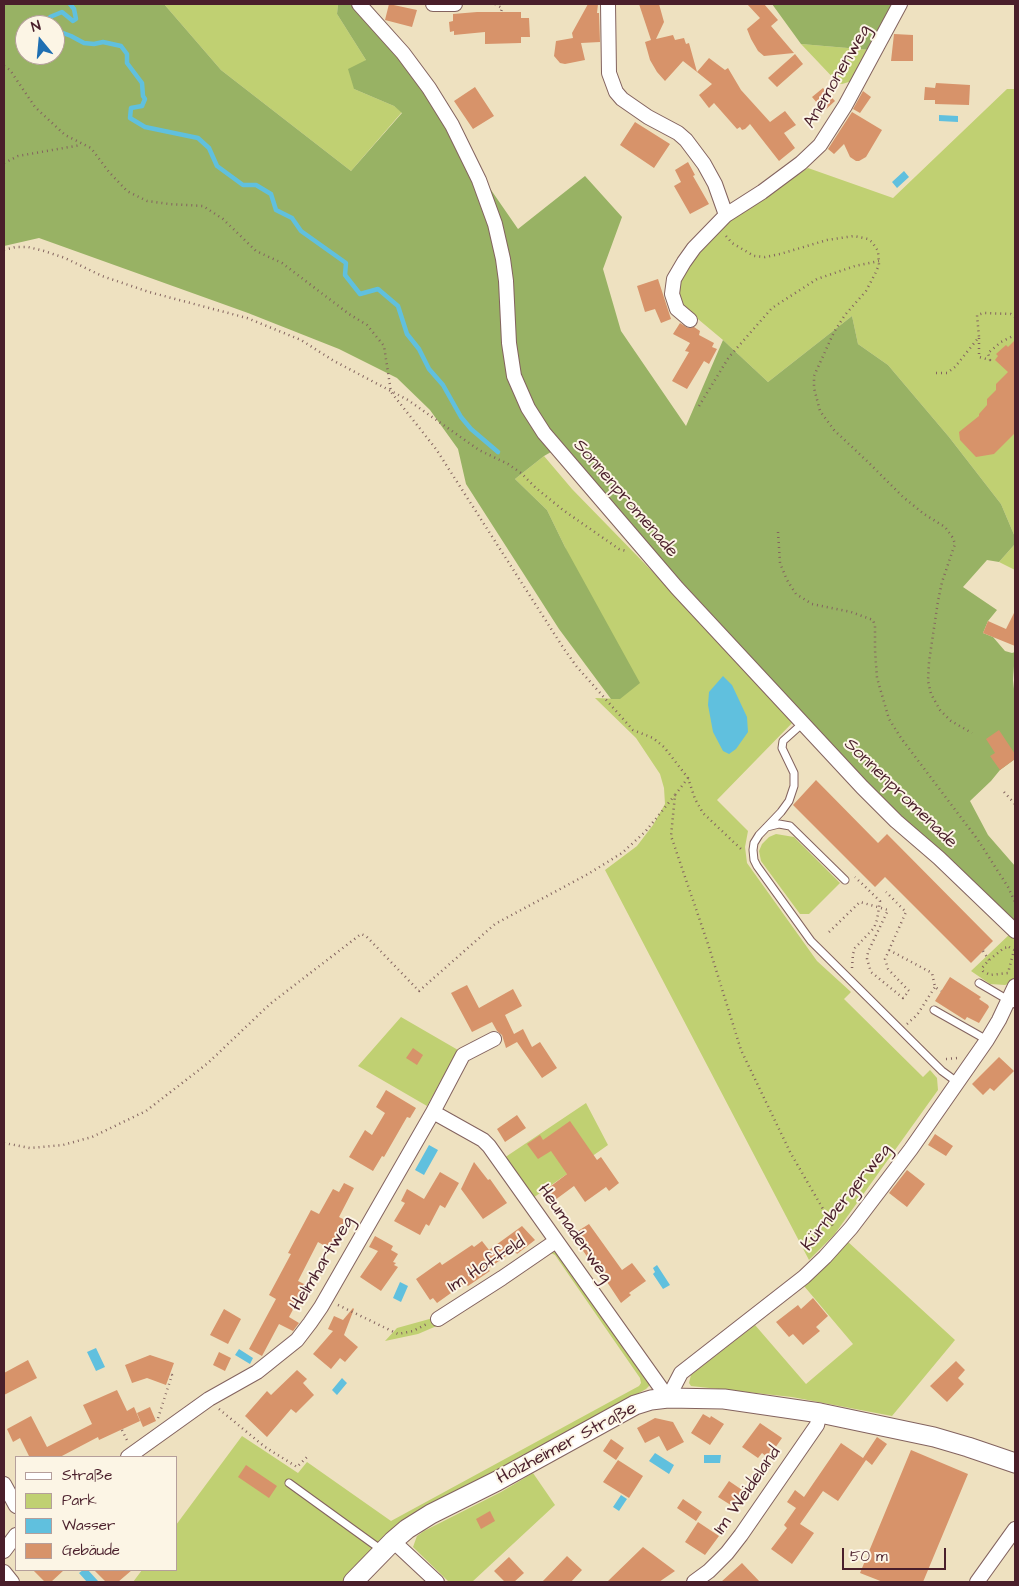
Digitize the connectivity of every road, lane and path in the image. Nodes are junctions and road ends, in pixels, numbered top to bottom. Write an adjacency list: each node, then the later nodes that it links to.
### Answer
1 (358, 4): 22 (street, Sonnenpromenade)
2 (433, 4): 3 (street)
3 (455, 4)
4 (495, 4): 7 (path)
5 (608, 4): 11 (street)
6 (900, 4): 11 (street, Anemonenweg)
7 (501, 12)
8 (4, 66): 9 (path)
9 (82, 145): 10 (path); 19 (path)
10 (4, 163)
11 (721, 220): 13 (path); 15 (street, Anemonenweg)
12 (4, 250): 19 (path)
13 (879, 261): 20 (path); 24 (path)
14 (1015, 317): 17 (path)
15 (690, 320)
16 (1015, 335): 17 (path)
17 (978, 337): 18 (path)
18 (936, 373)
19 (391, 392): 22 (path); 25 (path)
20 (698, 406)
21 (778, 532): 34 (path)
22 (647, 551): 23 (street, Sonnenpromenade)
23 (804, 723): 29 (lane); 36 (street, Sonnenpromenade)
24 (972, 733)
25 (688, 778): 27 (path); 30 (path)
26 (1004, 792): 28 (path)
27 (675, 796): 57 (path); 58 (path)
28 (1015, 804)
29 (766, 827): 30 (lane); 32 (lane)
30 (753, 850): 55 (lane)
31 (854, 876): 35 (path)
32 (845, 880)
33 (886, 892): 38 (path)
34 (1015, 902)
35 (879, 908): 37 (path); 38 (path); 41 (path)
36 (1015, 931)
37 (829, 932)
38 (889, 950): 44 (path)
39 (983, 951): 40 (path)
40 (989, 960): 40 (path)
41 (853, 970)
42 (979, 984): 46 (lane)
43 (1015, 986): 46 (street, Kürnbergerweg)
44 (935, 987): 45 (path); 48 (path)
45 (941, 991)
46 (1012, 1002): 52 (street, Kürnbergerweg)
47 (934, 1010): 52 (lane)
48 (910, 1022)
49 (906, 1025): 50 (path)
50 (912, 1031)
51 (494, 1039): 56 (street, Helmhartweg)
52 (986, 1040): 55 (street, Kürnbergerweg)
53 (963, 1056): 54 (path)
54 (942, 1059)
55 (956, 1082): 63 (street, Kürnbergerweg)
56 (433, 1112): 59 (street, Heumaderweg); 60 (street, Helmhartweg)
57 (4, 1143)
58 (838, 1234)
59 (556, 1241): 61 (street, Im Hoffeld); 63 (street, Heumaderweg)
60 (326, 1299): 61 (path); 64 (street, Helmhartweg)
61 (438, 1319)
62 (170, 1374): 66 (path)
63 (668, 1398): 65 (street, Holzheimer Straße); 75 (street, Holzheimer Straße)
64 (209, 1399): 67 (street, Helmhartweg); 68 (path)
65 (820, 1413): 69 (street, Holzheimer Straße); 82 (street, Im Weideland)
66 (157, 1420)
67 (129, 1456)
68 (307, 1457)
69 (1015, 1464)
70 (289, 1483): 75 (lane)
71 (4, 1484): 72 (street)
72 (15, 1504)
73 (1015, 1528): 78 (street)
74 (15, 1536): 76 (street)
75 (388, 1546): 80 (street, Holzheimer Straße); 81 (street)
76 (4, 1551)
77 (4, 1572): 79 (street)
78 (980, 1581)
79 (12, 1582)
80 (353, 1582)
81 (438, 1582)
82 (694, 1582)

